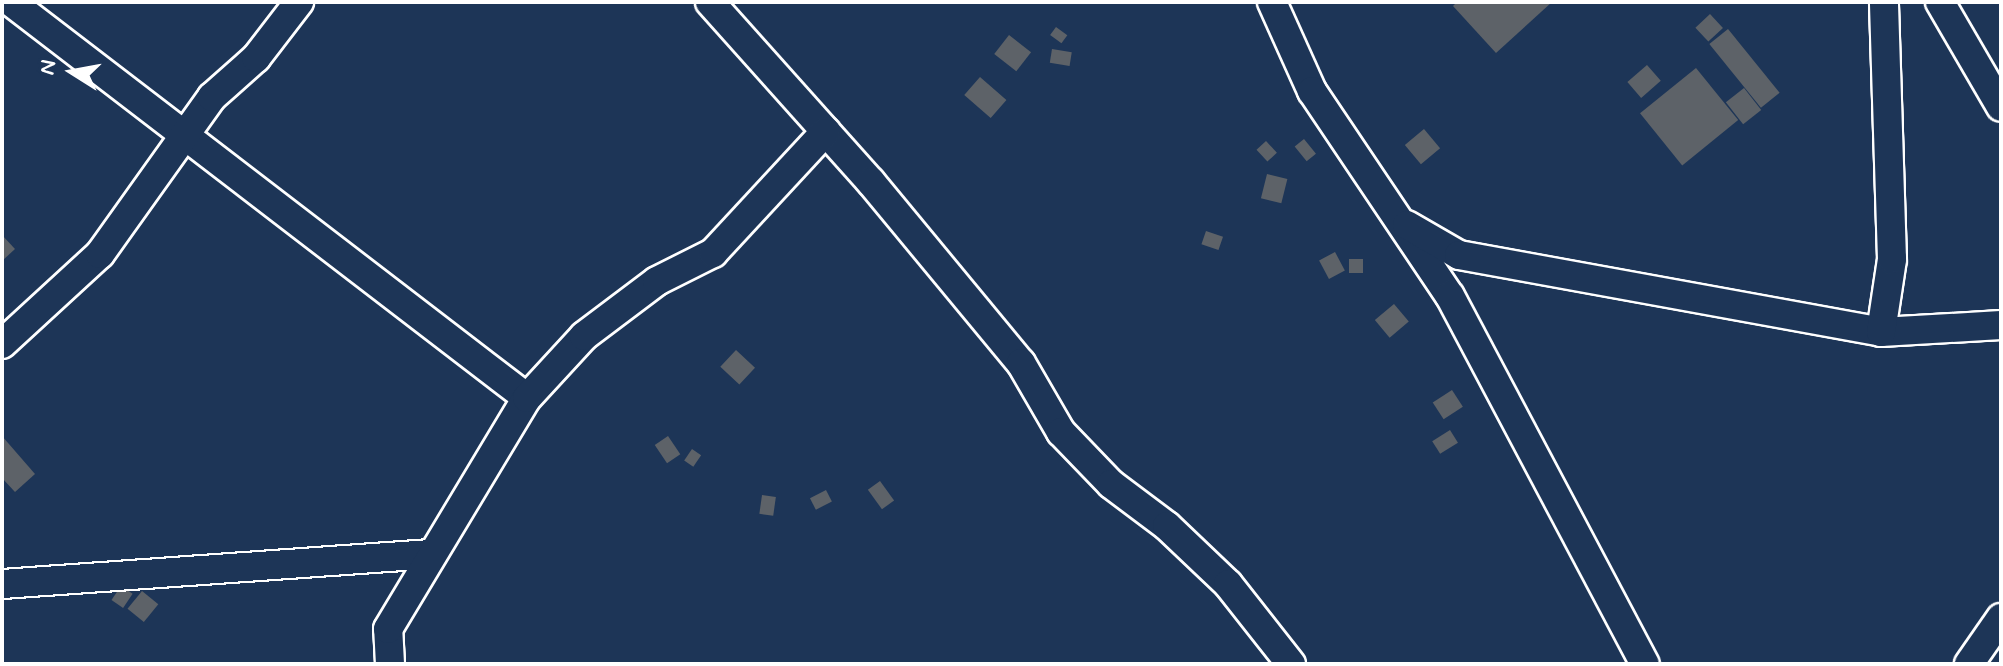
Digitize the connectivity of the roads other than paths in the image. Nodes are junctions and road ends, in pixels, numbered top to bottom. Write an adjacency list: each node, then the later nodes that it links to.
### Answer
1 (11, 2): 9 (street)
2 (299, 2): 9 (street)
3 (1272, 2): 10 (street)
4 (1884, 2): 12 (street)
5 (1940, 2): 7 (street)
6 (715, 3): 8 (street)
7 (2001, 107)
8 (826, 131): 14 (street); 19 (street)
9 (184, 135): 13 (street); 14 (street)
10 (1400, 220): 12 (street); 20 (street)
11 (2001, 325): 12 (street)
12 (1881, 332)
13 (2, 344)
14 (527, 398): 15 (street)
15 (432, 554): 16 (street); 18 (street)
16 (2, 584)
17 (2001, 618): 21 (street)
18 (390, 664)
19 (1291, 664)
20 (1645, 664)
21 (1969, 664)

